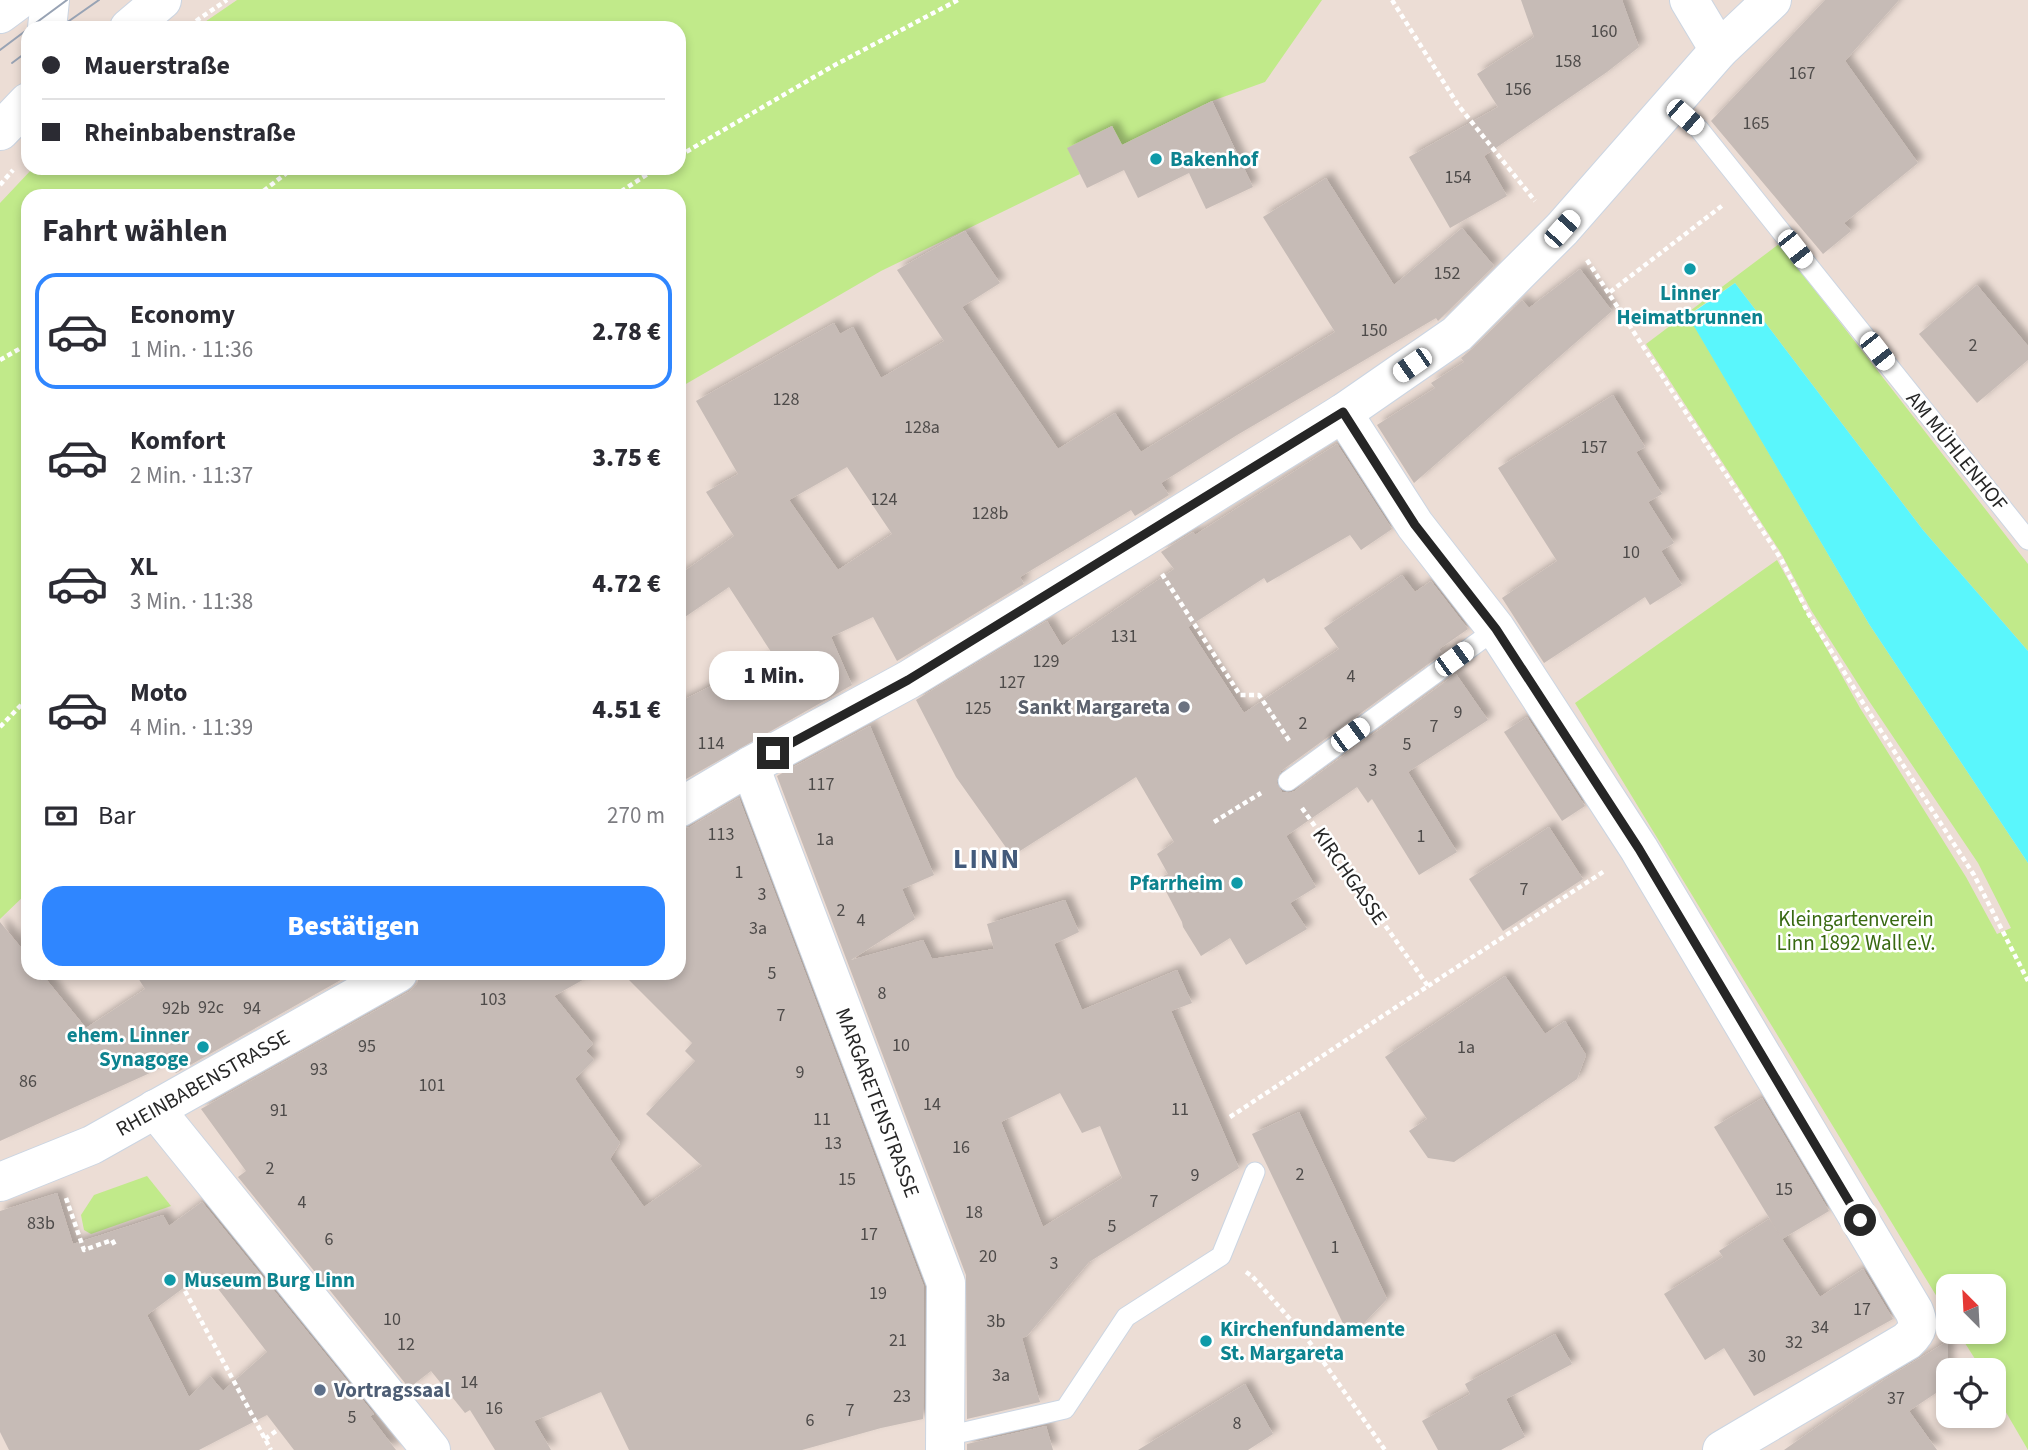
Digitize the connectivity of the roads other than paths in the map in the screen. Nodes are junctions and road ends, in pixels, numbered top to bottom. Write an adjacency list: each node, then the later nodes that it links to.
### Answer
1 (19, 0): 6 (street)
2 (50, 0): 7 (street)
3 (162, 0): 8 (street)
4 (1689, 0): 9 (street)
5 (1772, 0): 9 (street)
6 (0, 14)
7 (48, 21)
8 (137, 21)
9 (1719, 50): 10 (street)
10 (1672, 105): 11 (street); 12 (lane, AM MÜHLENHOF)
11 (1343, 412): 13 (street); 14 (street)
12 (2028, 540)
13 (1496, 629): 15 (lane); 23 (street)
14 (750, 766): 16 (street); 21 (street, MARGARETENSTRASSE)
15 (1288, 781)
16 (686, 804)
17 (385, 980): 18 (street, RHEINBABENSTRASSE)
18 (155, 1109): 20 (street, RHEINBABENSTRASSE); 22 (street)
19 (1255, 1172): 21 (lane)
20 (0, 1182)
21 (946, 1443)
22 (431, 1450)
23 (1722, 1450)

